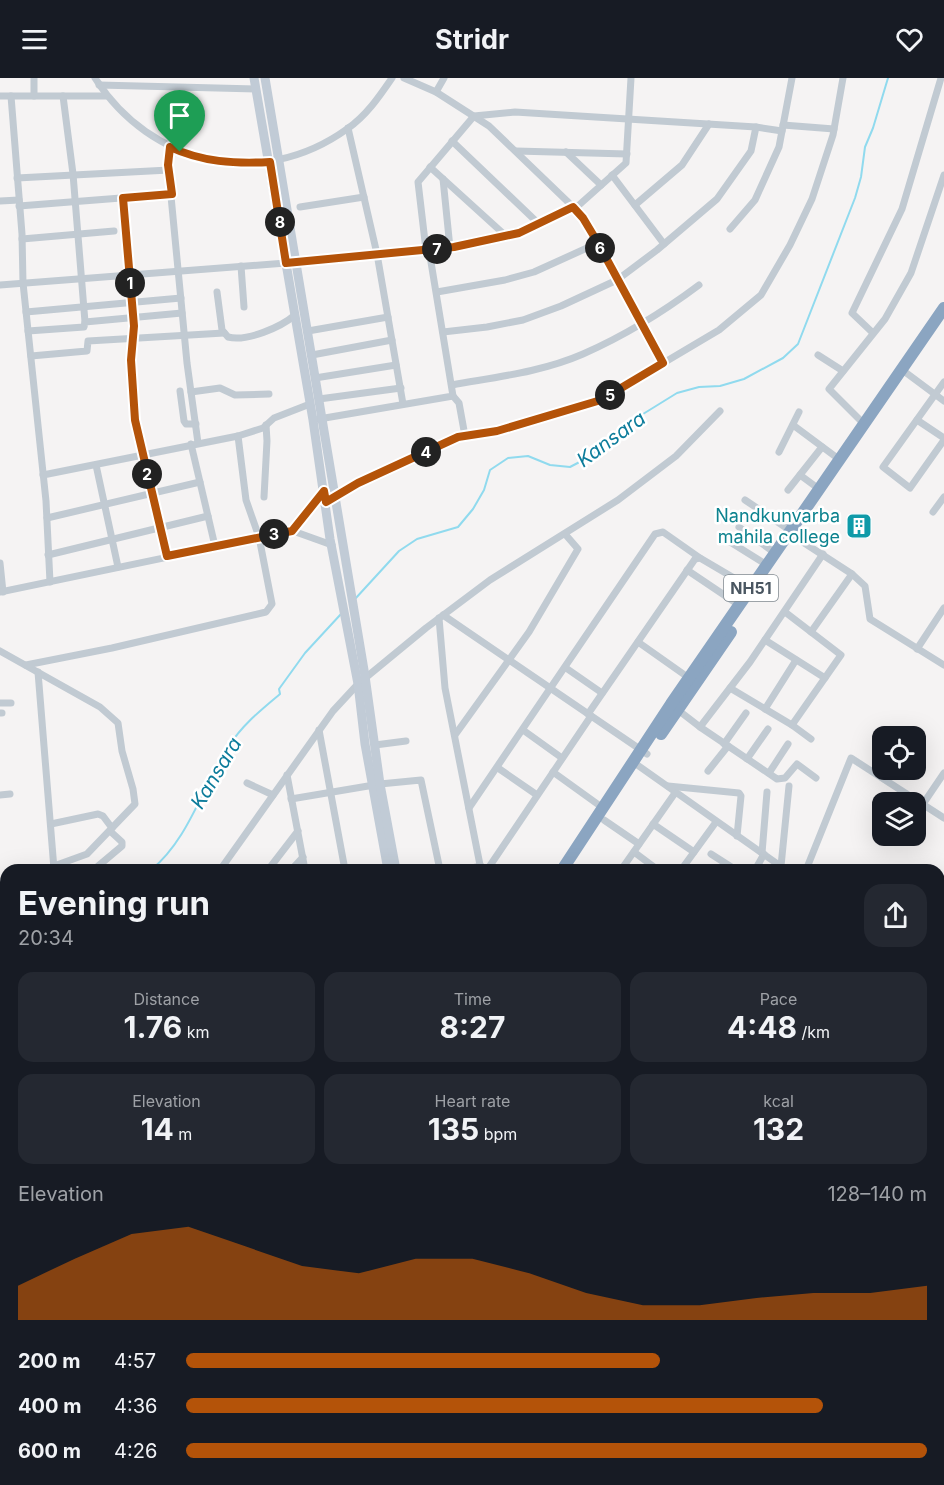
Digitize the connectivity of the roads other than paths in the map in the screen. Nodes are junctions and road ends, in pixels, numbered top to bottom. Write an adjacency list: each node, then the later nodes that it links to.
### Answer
1 (34, 78): 17 (street)
2 (95, 78): 12 (street)
3 (254, 78): 13 (street)
4 (265, 78): 32 (street)
5 (392, 78): 24 (street)
6 (404, 78): 14 (street)
7 (444, 78): 14 (street)
8 (631, 78): 21 (street)
9 (792, 78): 25 (street)
10 (843, 78): 26 (street)
11 (941, 78): 89 (street)
12 (99, 85): 13 (street); 19 (street)
13 (256, 90): 32 (street)
14 (436, 92): 20 (street)
15 (0, 96): 16 (street)
16 (11, 96): 17 (street); 38 (street)
17 (34, 96): 18 (street)
18 (63, 96): 19 (street); 35 (street)
19 (106, 96): 28 (street)
20 (474, 116): 21 (street); 27 (street); 29 (street)
21 (629, 119): 22 (street); 31 (street)
22 (709, 124): 23 (street); 47 (street)
23 (756, 126): 25 (street); 57 (street)
24 (348, 128): 32 (street); 42 (street)
25 (783, 128): 26 (street); 51 (street)
26 (834, 129): 96 (street)
27 (452, 141): 33 (street); 50 (street)
28 (170, 147): 32 (street); 34 (street)
29 (516, 151): 30 (street); 49 (street)
30 (566, 152): 31 (street); 40 (street)
31 (627, 154): 36 (street)
32 (275, 161): 61 (street)
33 (430, 167): 39 (street); 59 (street)
34 (169, 170): 35 (street); 41 (street)
35 (73, 174): 38 (street); 45 (street)
36 (612, 175): 40 (street); 47 (street)
37 (944, 176): 89 (street)
38 (17, 178): 46 (street)
39 (443, 178): 54 (street); 58 (street)
40 (601, 185): 49 (street)
41 (172, 194): 43 (street); 63 (street)
42 (364, 197): 48 (street); 60 (street)
43 (123, 198): 45 (street); 64 (street)
44 (0, 201): 46 (street)
45 (75, 201): 46 (street); 53 (street)
46 (19, 203): 55 (street)
47 (635, 205): 57 (street)
48 (300, 207)
49 (573, 207): 50 (street); 56 (street)
50 (539, 224): 54 (street)
51 (730, 229)
52 (114, 231): 53 (street)
53 (78, 234): 55 (street); 65 (street)
54 (506, 236): 58 (street)
55 (22, 239): 67 (street)
56 (598, 243): 66 (street); 71 (street)
57 (664, 244): 66 (street)
58 (450, 248): 59 (street)
59 (428, 250): 60 (street); 71 (street)
60 (377, 254): 61 (street); 81 (street)
61 (291, 263): 62 (street); 79 (street); 86 (street)
62 (241, 266): 63 (street); 75 (street)
63 (180, 271): 64 (street); 72 (street)
64 (130, 274): 65 (street); 73 (street)
65 (81, 278): 67 (street); 74 (street)
66 (617, 280): 84 (street); 87 (street)
67 (22, 282): 68 (street); 77 (street)
68 (0, 285)
69 (699, 285): 84 (street)
70 (217, 292): 88 (street)
71 (437, 292): 87 (street)
72 (181, 298): 73 (street); 78 (street)
73 (132, 303): 74 (street); 80 (street)
74 (84, 306): 77 (street); 83 (street)
75 (244, 307)
76 (944, 308): 99 (highway, NH51)
77 (26, 312): 85 (street)
78 (182, 313): 80 (street); 90 (street)
79 (295, 315): 88 (street); 110 (street)
80 (133, 318): 83 (street); 91 (street)
81 (388, 318): 86 (street); 92 (street)
82 (944, 318): 99 (highway, NH51)
83 (85, 322): 85 (street)
84 (642, 324): 96 (street); 102 (street)
85 (28, 331): 95 (street)
86 (308, 331): 94 (street)
87 (443, 332): 102 (street)
88 (224, 333): 90 (street)
89 (873, 333): 98 (street)
90 (184, 336): 91 (street); 105 (street)
91 (133, 338): 95 (street); 126 (street)
92 (392, 340): 94 (street); 97 (street)
93 (818, 354): 98 (street)
94 (312, 355): 100 (street)
95 (31, 356): 129 (street)
96 (663, 363): 121 (street)
97 (396, 365): 100 (street); 103 (street)
98 (843, 371): 117 (street)
99 (903, 371): 107 (street); 117 (highway, NH51); 148 (highway, NH51)
100 (315, 378): 110 (street)
101 (944, 382): 107 (street)
102 (452, 385): 108 (street)
103 (401, 388): 110 (street); 111 (street)
104 (180, 391): 116 (street)
105 (191, 392): 106 (street); 116 (street)
106 (269, 394)
107 (935, 395): 109 (street); 115 (street)
108 (453, 396): 111 (street); 121 (street)
109 (944, 401)
110 (315, 402): 114 (street); 118 (street)
111 (404, 404): 114 (street)
112 (720, 411): 147 (street)
113 (799, 412): 119 (street)
114 (318, 419): 134 (street); 138 (street)
115 (917, 420): 122 (street); 122 (street)
116 (196, 424): 123 (street)
117 (864, 424): 127 (highway, NH51)
118 (266, 425): 120 (street); 137 (street)
119 (793, 425): 124 (street); 125 (street)
120 (238, 435): 123 (street); 149 (street)
121 (465, 436): 138 (street)
122 (944, 439)
123 (195, 444): 126 (street); 131 (street)
124 (822, 447): 127 (street); 130 (street)
125 (779, 452)
126 (142, 454): 128 (street); 135 (street)
127 (840, 460): 132 (highway, NH51)
128 (96, 465): 129 (street); 140 (street)
129 (43, 475): 143 (street)
130 (800, 475): 132 (street); 133 (street)
131 (200, 482): 135 (street); 142 (street)
132 (819, 489): 148 (highway, NH51)
133 (788, 490)
134 (324, 491): 138 (street); 146 (street)
135 (152, 493): 140 (street); 144 (street)
136 (944, 496): 141 (street)
137 (264, 497)
138 (330, 499): 153 (street); 165 (street)
139 (745, 500): 148 (street)
140 (105, 504): 143 (street); 150 (street)
141 (933, 512)
142 (208, 516): 144 (street); 152 (street)
143 (47, 518): 155 (street)
144 (160, 527): 150 (street); 157 (street)
145 (739, 527): 154 (street)
146 (292, 531): 149 (street); 153 (street)
147 (565, 534): 171 (street); 177 (street)
148 (793, 534): 154 (highway, NH51); 156 (street); 192 (highway, NH51)
149 (259, 537): 152 (street); 179 (street)
150 (112, 539): 155 (street); 161 (street)
151 (727, 540): 160 (street)
152 (215, 546): 157 (street)
153 (332, 546): 165 (street)
154 (775, 553): 160 (highway, NH51)
155 (48, 555): 164 (street)
156 (823, 555): 163 (street); 170 (street)
157 (167, 556): 161 (street)
158 (700, 558): 162 (street); 166 (street); 181 (street)
159 (0, 563): 167 (street)
160 (767, 565): 166 (highway, NH51)
161 (118, 567): 164 (street)
162 (687, 570): 168 (street); 174 (street)
163 (852, 574): 172 (street); 175 (street)
164 (50, 582): 167 (street)
165 (345, 586): 185 (street)
166 (751, 588): 168 (highway, NH51)
167 (1, 592)
168 (739, 605): 183 (highway, NH51)
169 (944, 608): 175 (street)
170 (785, 612): 172 (street); 173 (street)
171 (441, 617): 177 (street); 185 (street); 200 (street)
172 (811, 632): 184 (street)
173 (765, 640): 178 (street); 186 (street)
174 (638, 642): 183 (street); 188 (street)
175 (917, 649): 180 (street)
176 (0, 651): 179 (street)
177 (510, 660): 187 (street); 200 (street)
178 (796, 660): 184 (street); 191 (street)
179 (26, 665): 182 (street)
180 (944, 665)
181 (566, 668): 187 (street); 188 (street)
182 (38, 672): 236 (street); 238 (street)
183 (689, 678): 206 (highway, NH51)
184 (825, 678): 195 (street)
185 (362, 682): 198 (street); 204 (street); 218 (street)
186 (730, 688): 191 (street); 196 (street)
187 (552, 689): 194 (street); 199 (street)
188 (602, 693): 194 (street)
189 (0, 703): 190 (street)
190 (11, 703)
191 (765, 709): 195 (street)
192 (678, 710): 196 (street); 206 (highway, NH51)
193 (746, 713): 205 (street)
194 (590, 715): 206 (street); 207 (street)
195 (792, 725): 201 (street)
196 (700, 727): 205 (street)
197 (768, 729): 208 (street)
198 (319, 730): 215 (street); 223 (street)
199 (524, 730): 207 (street); 210 (street)
200 (455, 735): 232 (street)
201 (811, 739)
202 (406, 741): 204 (street)
203 (788, 744): 213 (street)
204 (375, 745): 218 (street)
205 (726, 745): 208 (street); 211 (street)
206 (644, 752): 209 (highway, NH51)
207 (562, 758): 212 (street)
208 (747, 759): 213 (street)
209 (636, 764): 219 (street); 233 (highway, NH51)
210 (498, 768): 228 (street); 232 (street)
211 (708, 771)
212 (553, 772): 228 (street); 233 (street)
213 (769, 773): 216 (street)
214 (944, 773): 229 (street)
215 (287, 775): 227 (street); 230 (street)
216 (816, 778)
217 (247, 783): 227 (street)
218 (376, 785): 223 (street); 255 (street); 256 (street); 257 (street)
219 (665, 786): 224 (street); 240 (street)
220 (789, 786): 268 (street)
221 (767, 792): 245 (street)
222 (903, 792): 269 (street)
223 (332, 793): 230 (street); 254 (street)
224 (675, 793): 235 (street); 237 (street)
225 (10, 794): 226 (street)
226 (0, 795)
227 (273, 795): 250 (street)
228 (537, 795): 259 (street)
229 (926, 798)
230 (291, 799): 239 (street)
231 (926, 807): 234 (street)
232 (470, 808): 258 (street)
233 (603, 814): 241 (street); 260 (highway, NH51); 261 (highway, NH51)
234 (944, 818)
235 (716, 822): 240 (street); 243 (street)
236 (51, 824): 238 (street); 247 (street)
237 (653, 824): 241 (street); 243 (street)
238 (111, 829): 248 (street); 249 (street)
239 (298, 831): 246 (street); 251 (street)
240 (736, 836): 245 (street)
241 (639, 844): 242 (street)
242 (634, 852): 262 (street); 263 (street)
243 (694, 852): 264 (street)
244 (711, 854): 265 (street)
245 (763, 854): 266 (street); 267 (street)
246 (303, 857): 252 (street); 253 (street)
247 (54, 864)
248 (63, 864)
249 (101, 864)
250 (224, 864)
251 (273, 864)
252 (297, 864)
253 (304, 864)
254 (344, 864)
255 (387, 864)
256 (395, 864)
257 (439, 864)
258 (482, 864)
259 (487, 864)
260 (566, 864)
261 (574, 864)
262 (625, 864)
263 (650, 864)
264 (686, 864)
265 (727, 864)
266 (758, 864)
267 (778, 864)
268 (784, 864)
269 (808, 864)

